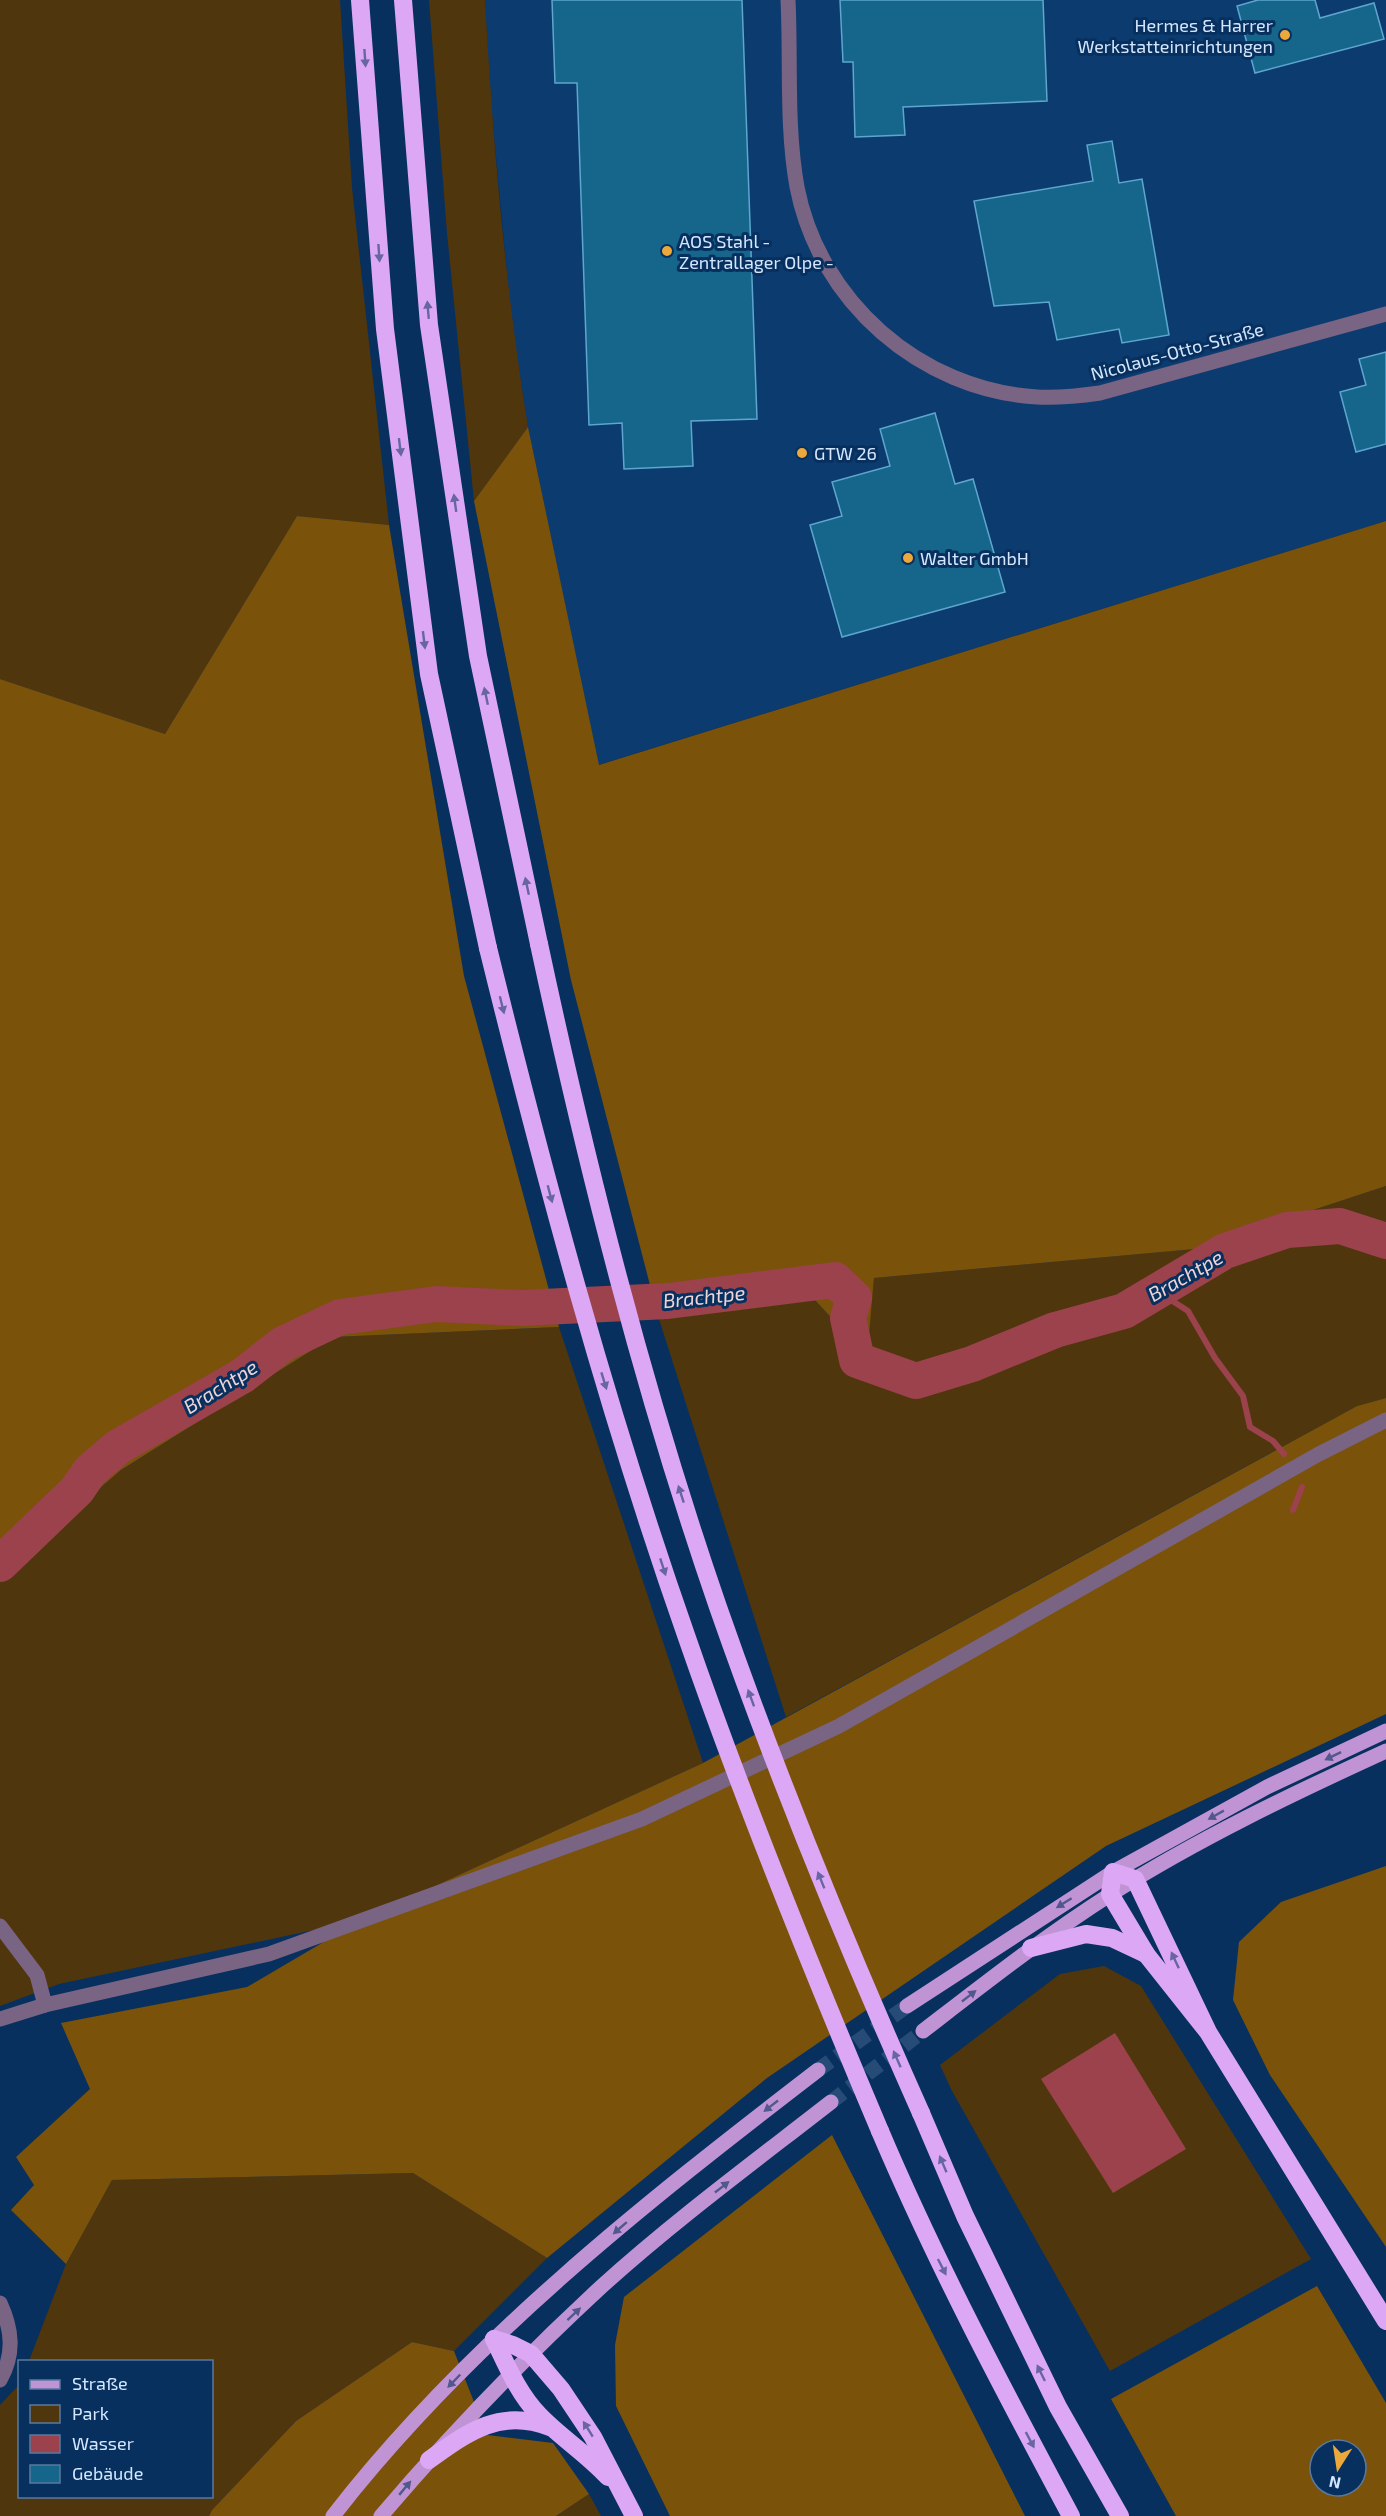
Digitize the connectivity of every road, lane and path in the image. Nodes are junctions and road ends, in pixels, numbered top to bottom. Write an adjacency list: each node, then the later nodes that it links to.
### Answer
1 (360, 0): 33 (highway, one-way to 33, bridge)
2 (403, 0): 34 (highway, one-way to 2, bridge)
3 (788, 0): 4 (street, Nicolaus-Otto-Straße)
4 (1386, 314)
5 (1386, 1420): 14 (street)
6 (1386, 1731): 8 (main road, one-way to 8)
7 (1386, 1750): 9 (main road)
8 (1113, 1872): 9 (highway); 10 (highway); 15 (main road, one-way to 15)
9 (1135, 1879): 10 (main road); 18 (highway, one-way to 9)
10 (1110, 1894): 12 (main road); 13 (highway)
11 (0, 1926): 14 (street)
12 (1031, 1948): 13 (highway); 17 (main road, one-way to 12)
13 (1146, 1954): 18 (highway)
14 (45, 2005): 16 (street)
15 (907, 2006)
16 (0, 2019)
17 (923, 2031)
18 (1208, 2032): 22 (highway)
19 (818, 2070): 23 (main road, one-way to 23)
20 (831, 2102): 24 (main road, one-way to 20)
21 (0, 2303): 26 (street)
22 (1386, 2321)
23 (495, 2339): 24 (highway); 25 (highway); 30 (main road, one-way to 30)
24 (531, 2354): 25 (main road); 29 (highway, one-way to 24)
25 (510, 2373): 27 (highway); 28 (main road)
26 (0, 2380)
27 (552, 2428): 28 (highway); 29 (highway)
28 (429, 2460): 31 (main road, one-way to 28)
29 (626, 2499): 32 (highway)
30 (333, 2516)
31 (381, 2516)
32 (634, 2516)
33 (1071, 2516)
34 (1120, 2516)

